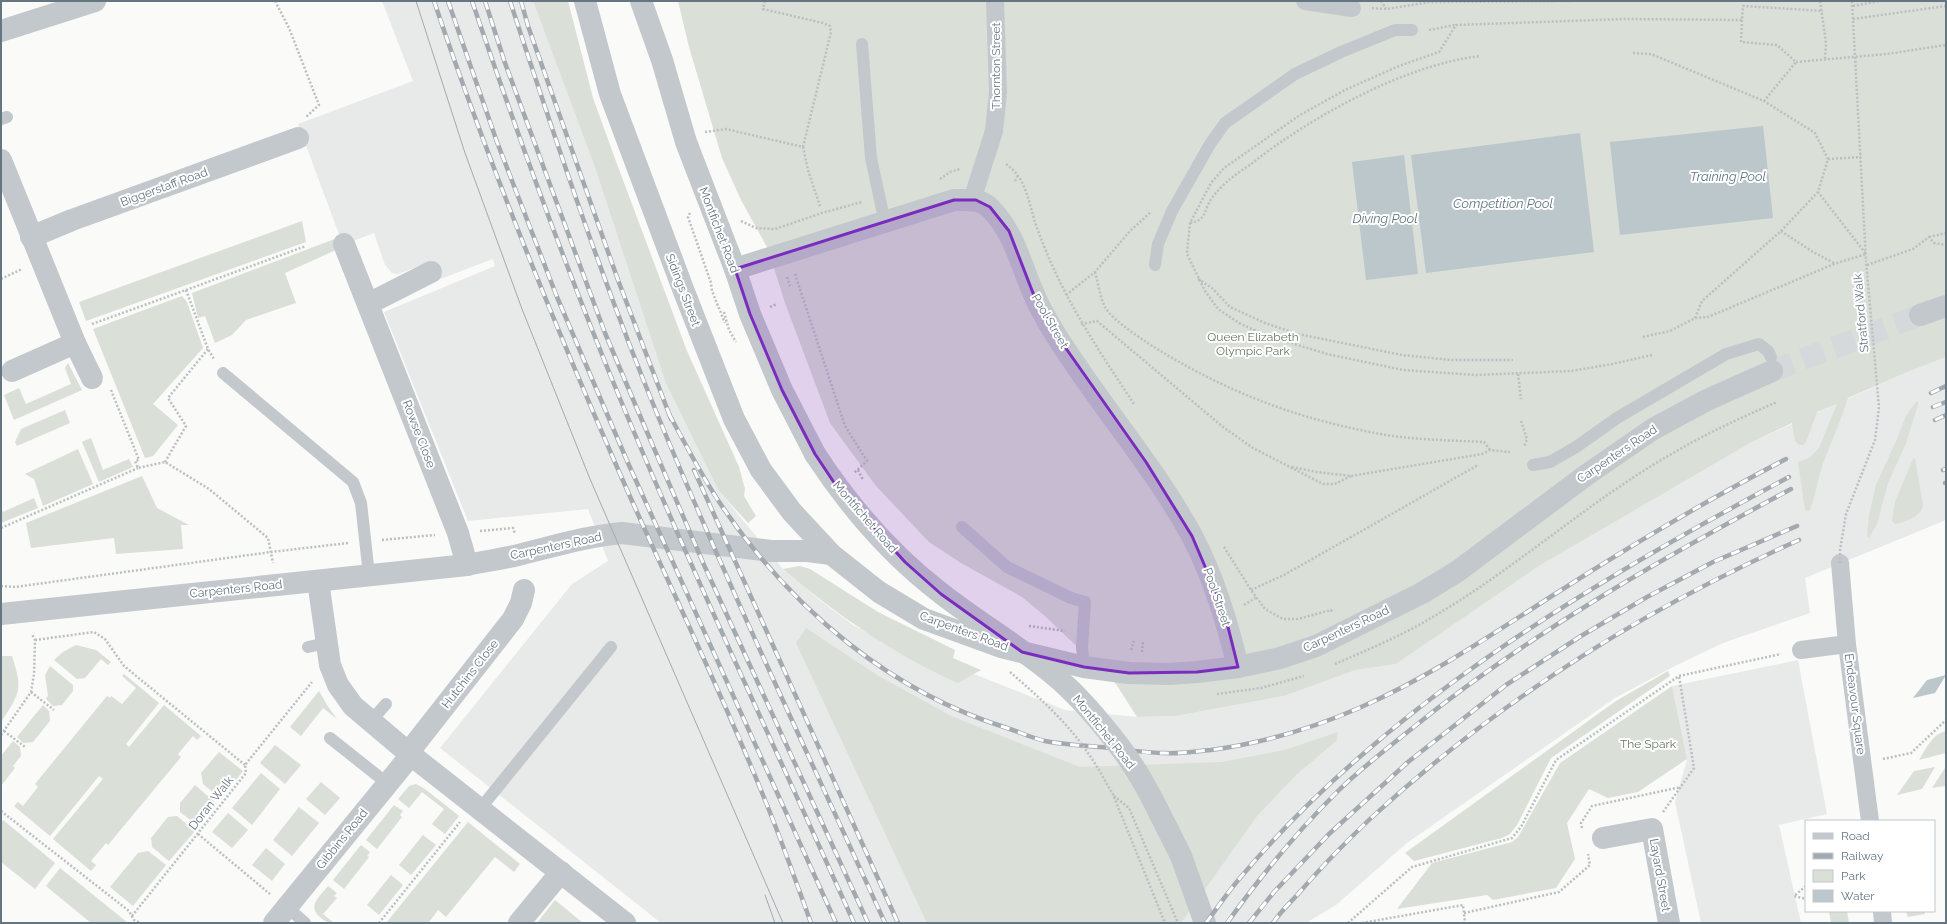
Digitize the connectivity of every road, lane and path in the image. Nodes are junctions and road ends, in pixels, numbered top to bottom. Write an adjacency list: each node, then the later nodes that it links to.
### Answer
1 (95, 1): 22 (street)
2 (275, 1): 32 (path)
3 (585, 1): 108 (street, Sidings Street)
4 (641, 1): 60 (street, Montfichet Road)
5 (764, 1): 33 (path)
6 (995, 1): 42 (street, Thornton Street)
7 (1305, 1): 15 (street)
8 (1381, 1): 16 (path)
9 (1572, 1): 16 (path)
10 (1820, 1): 17 (path)
11 (1852, 1): 13 (path, Stratford Walk)
12 (1880, 1): 13 (path)
13 (1853, 6): 18 (path, Stratford Walk)
14 (1946, 6): 18 (path)
15 (1352, 8): 16 (path)
16 (1387, 9)
17 (1823, 11): 19 (path); 28 (path)
18 (1854, 19): 27 (path, Stratford Walk)
19 (1742, 20): 20 (path); 29 (path)
20 (1456, 25): 21 (path); 48 (path)
21 (1412, 30): 45 (lane)
22 (1, 31)
23 (862, 44): 41 (lane)
24 (1946, 45): 27 (path)
25 (1633, 53): 30 (path)
26 (1480, 56): 48 (path)
27 (1855, 56): 28 (path); 34 (path, Stratford Walk)
28 (1825, 59): 29 (path)
29 (1796, 62): 30 (path)
30 (1764, 101): 35 (path)
31 (705, 132): 33 (path)
32 (298, 138): 51 (street, Biggerstaff Road)
33 (803, 147): 43 (path)
34 (1861, 157): 35 (path); 56 (path, Stratford Walk)
35 (1828, 159): 40 (path)
36 (1, 160): 51 (street)
37 (1000, 161): 38 (path)
38 (1018, 175): 39 (path); 68 (path)
39 (1015, 181)
40 (1818, 192): 49 (path); 56 (path)
41 (879, 198): 46 (path); 47 (lane)
42 (972, 200): 47 (street, Pool Street); 132 (street, Pool Street)
43 (820, 206)
44 (693, 210): 74 (path)
45 (1172, 211): 48 (path); 58 (lane); 62 (path)
46 (738, 220)
47 (885, 223): 60 (street, Pool Street)
48 (1190, 223): 65 (path)
49 (1781, 231): 57 (path); 72 (path)
50 (1946, 233): 52 (path)
51 (32, 237): 75 (street)
52 (1929, 237): 54 (path); 59 (path)
53 (344, 244): 69 (street, Rowse Close)
54 (1946, 245)
55 (306, 246): 67 (path)
56 (1866, 254): 57 (path); 59 (path, Stratford Walk, bridge)
57 (1834, 264): 72 (path)
58 (1155, 265)
59 (1866, 265): 109 (path, Stratford Walk, bridge)
60 (735, 269): 171 (street, Montfichet Road, bridge)
61 (431, 272): 69 (street)
62 (1095, 272): 68 (path); 90 (path)
63 (795, 274): 92 (path)
64 (787, 277): 66 (path)
65 (1197, 278): 79 (path); 83 (path)
66 (790, 286)
67 (186, 290): 75 (path); 77 (path)
68 (1066, 295): 73 (path)
69 (368, 304): 104 (street, Rowse Close)
70 (1946, 306): 71 (street)
71 (1920, 315)
72 (1695, 318): 76 (path)
73 (1081, 324): 87 (path); 96 (path)
74 (731, 335)
75 (72, 337): 81 (street); 84 (street)
76 (1643, 337)
77 (208, 350): 82 (path); 93 (path)
78 (1652, 355): 83 (path)
79 (1513, 360)
80 (1772, 364): 95 (lane); 132 (street, Carpenters Road)
81 (12, 371)
82 (223, 373): 105 (lane)
83 (1518, 374): 85 (path)
84 (92, 378): 97 (path)
85 (1521, 399)
86 (1777, 402): 130 (path)
87 (1138, 411)
88 (1521, 421): 89 (path)
89 (1524, 447)
90 (1490, 450): 91 (path); 99 (path)
91 (1510, 452)
92 (867, 461)
93 (165, 462): 97 (path); 107 (path)
94 (1478, 465): 116 (path)
95 (1533, 465)
96 (1289, 466): 99 (path); 99 (path)
97 (138, 468): 102 (path)
98 (858, 470): 100 (path)
99 (1352, 476)
100 (865, 483)
101 (962, 526): 122 (lane)
102 (1, 528)
103 (513, 528): 104 (path)
104 (458, 533): 105 (path); 110 (street, Rowse Close)
105 (366, 541): 107 (path); 111 (lane)
106 (1222, 543): 116 (path)
107 (270, 552): 113 (path); 114 (path)
108 (831, 554): 110 (street, Carpenters Road); 133 (street, Carpenters Road)
109 (1840, 563): 125 (street, Endeavour Square)
110 (467, 565): 111 (street, Carpenters Road)
111 (369, 576): 112 (street, Carpenters Road)
112 (318, 581): 113 (street, Carpenters Road); 131 (street)
113 (278, 585): 119 (street, Carpenters Road)
114 (1, 586)
115 (524, 590): 144 (street, Hutchins Close)
116 (1251, 590): 117 (path)
117 (1257, 597): 118 (path); 120 (path)
118 (1243, 605)
119 (1, 614)
120 (1335, 617)
121 (1028, 626): 122 (path)
122 (1083, 632): 133 (lane)
123 (1134, 641): 128 (path)
124 (1143, 641): 129 (path)
125 (1847, 644): 127 (street, Endeavour Square); 145 (street, Endeavour Square)
126 (610, 647): 149 (lane)
127 (1801, 650): 134 (path)
128 (1127, 652)
129 (1142, 653)
130 (1355, 655)
131 (330, 665): 139 (street); 146 (path, Doran Walk)
132 (1238, 667): 133 (street, Carpenters Road)
133 (1084, 668)
134 (1679, 676): 148 (path); 172 (path)
135 (31, 692): 137 (path); 140 (path); 146 (path)
136 (386, 704): 139 (lane)
137 (54, 710)
138 (1946, 720): 145 (path, Endeavour Square)
139 (370, 722): 144 (street)
140 (4, 731): 141 (path); 143 (path)
141 (1, 735)
142 (330, 738): 147 (lane)
143 (25, 747)
144 (409, 754): 147 (street, Gibbins Road); 149 (street)
145 (1863, 764): 152 (street, Endeavour Square)
146 (245, 765): 155 (path, Doran Walk)
147 (388, 784): 162 (street, Gibbins Road)
148 (1681, 787): 153 (path); 154 (path)
149 (480, 809): 157 (street)
150 (1, 811): 163 (path)
151 (461, 820): 166 (path)
152 (1870, 820)
153 (1652, 828): 156 (street, Layard Street); 175 (street, Layard Street)
154 (1582, 829)
155 (198, 834): 162 (path); 163 (path, Doran Walk)
156 (1594, 843): 161 (path)
157 (561, 872): 167 (street); 168 (street)
158 (1805, 887): 159 (path)
159 (1805, 898)
160 (1882, 912): 176 (street)
161 (1464, 913): 173 (path); 174 (path)
162 (280, 915): 165 (lane)
163 (132, 916): 164 (path)
164 (140, 923)
165 (305, 923)
166 (379, 923)
167 (519, 923)
168 (625, 923)
169 (1165, 923): 170 (path)
170 (1178, 923)
171 (1205, 923)
172 (1348, 923)
173 (1362, 923)
174 (1465, 923)
175 (1669, 923)
176 (1883, 923)

